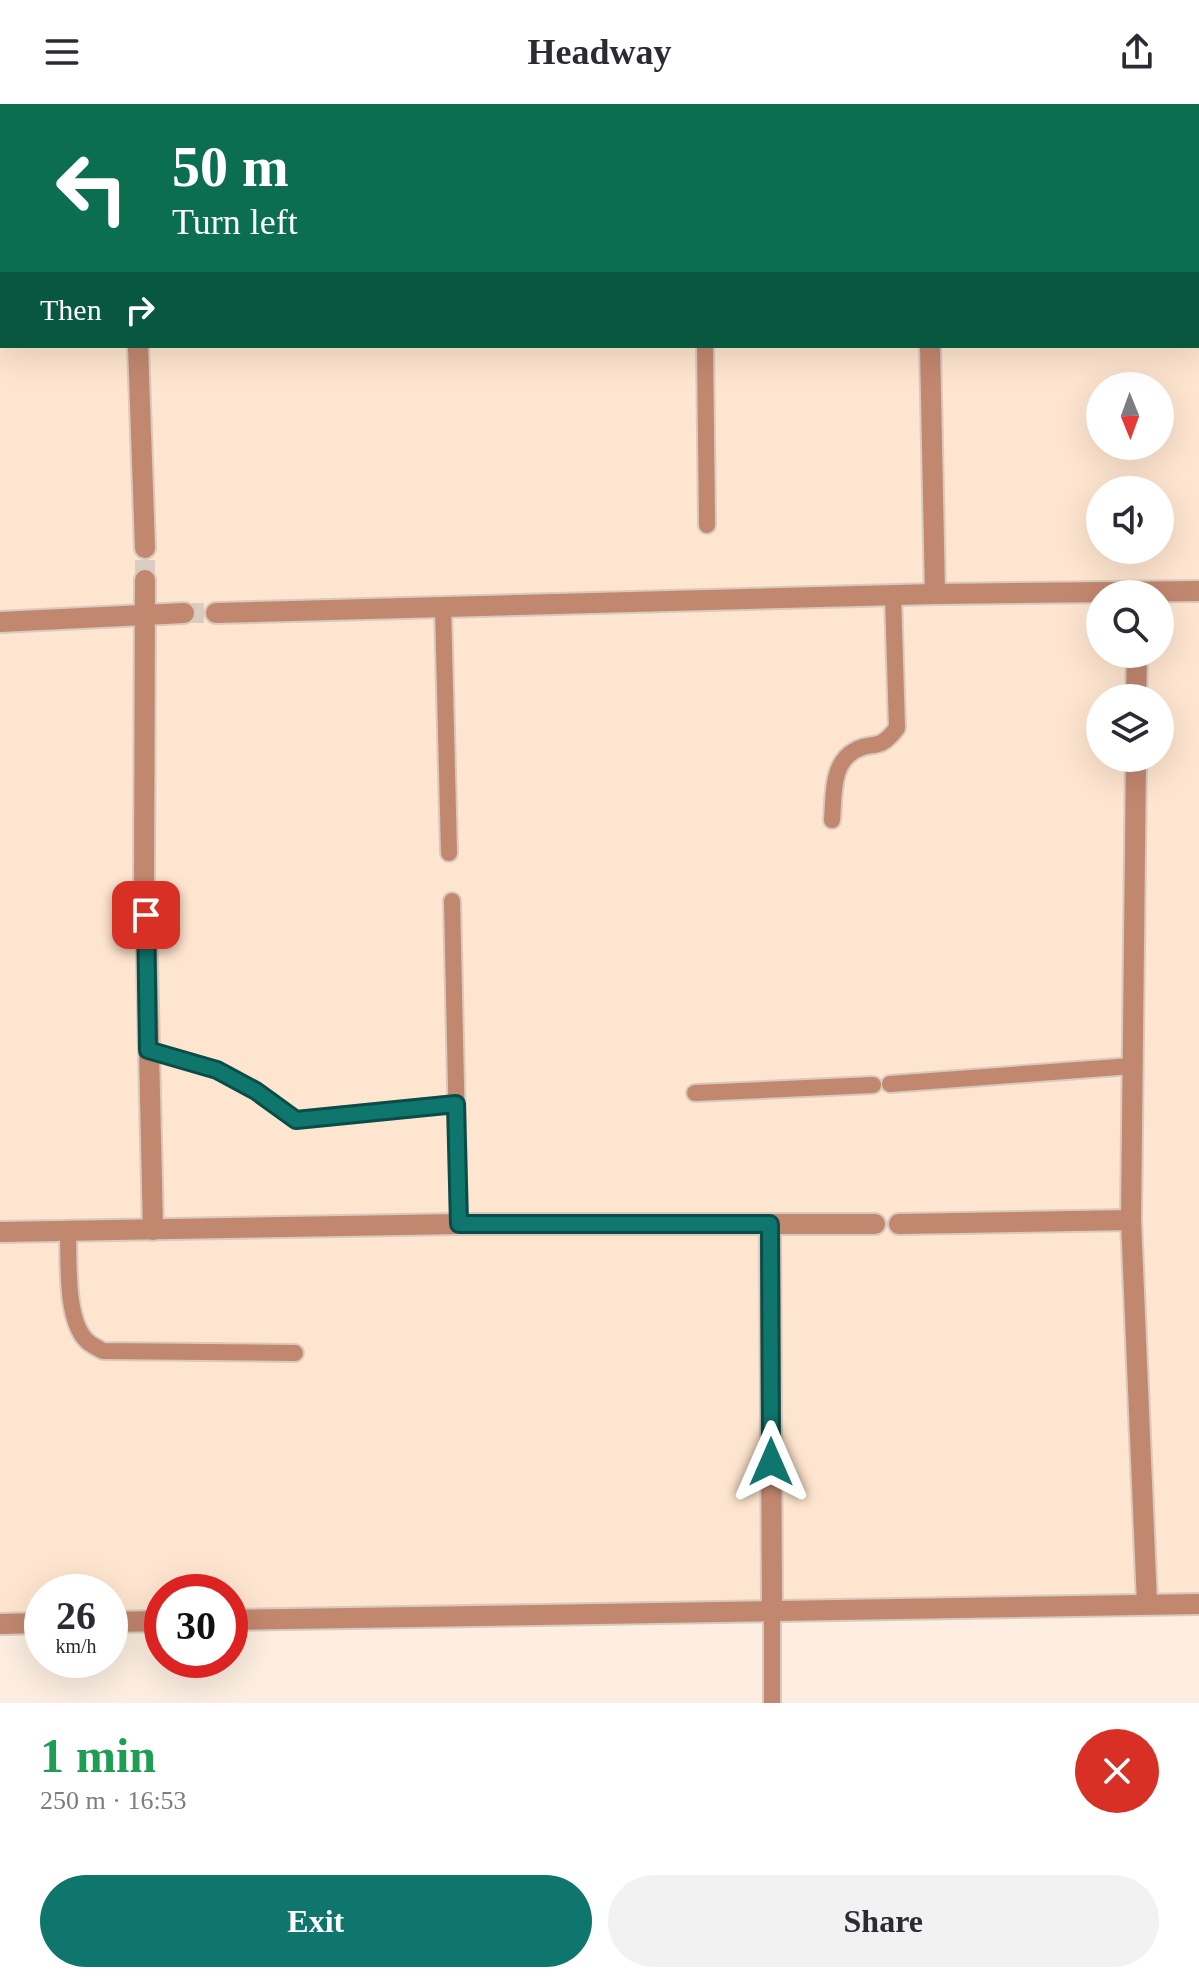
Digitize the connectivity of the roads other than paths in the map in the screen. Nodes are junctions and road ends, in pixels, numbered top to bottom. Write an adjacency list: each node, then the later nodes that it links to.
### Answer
1 (138, 348): 5 (street)
2 (705, 348): 4 (lane)
3 (930, 348): 10 (street)
4 (707, 525)
5 (145, 548)
6 (145, 580): 15 (street)
7 (1199, 591): 8 (street)
8 (1174, 592)
9 (1086, 593): 10 (street)
10 (935, 594): 11 (street)
11 (893, 595): 12 (street); 18 (lane)
12 (443, 607): 14 (street); 19 (lane)
13 (184, 613): 15 (street)
14 (216, 613)
15 (146, 616): 16 (street); 21 (street)
16 (0, 622)
17 (1136, 772): 22 (street)
18 (832, 820)
19 (449, 853)
20 (452, 901): 24 (lane)
21 (148, 1050): 24 (lane); 30 (street)
22 (1132, 1066): 23 (lane); 25 (street)
23 (695, 1093)
24 (456, 1104): 26 (lane)
25 (1131, 1220): 29 (street); 34 (street)
26 (459, 1224): 27 (street); 30 (street)
27 (770, 1224): 28 (street); 36 (street)
28 (875, 1224)
29 (899, 1224)
30 (153, 1230): 31 (street)
31 (68, 1231): 32 (street); 33 (lane)
32 (0, 1232)
33 (295, 1353)
34 (1147, 1604): 35 (street); 36 (street)
35 (1199, 1604)
36 (772, 1610): 37 (street); 40 (lane)
37 (248, 1620)
38 (24, 1623): 39 (street)
39 (0, 1624)
40 (772, 1703)

